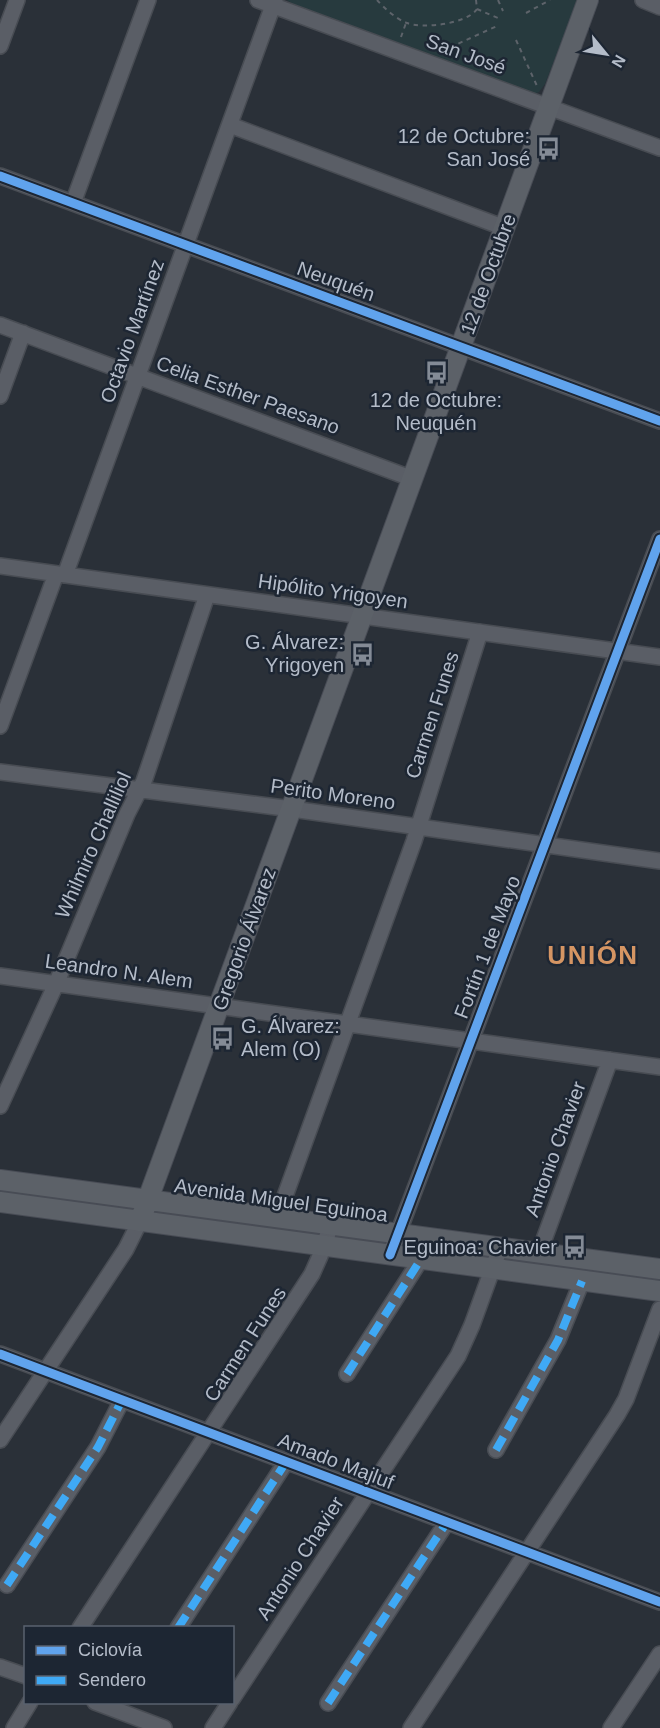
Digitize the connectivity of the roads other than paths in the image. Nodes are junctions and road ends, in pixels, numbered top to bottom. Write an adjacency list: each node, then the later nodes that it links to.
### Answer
1 (17, 0): 8 (street)
2 (148, 0): 13 (street)
3 (258, 0): 6 (street, San José)
4 (588, 0): 9 (main road, 12 de Octubre)
5 (643, 0): 7 (street)
6 (274, 3): 9 (street, San José); 10 (street, Octavio Martínez)
7 (660, 7)
8 (0, 46)
9 (549, 107): 11 (street, San José); 14 (main road, 12 de Octubre)
10 (230, 125): 14 (street); 15 (street, Octavio Martínez)
11 (660, 148)
12 (0, 176): 13 (street, Neuquén)
13 (73, 203): 15 (street, Neuquén)
14 (505, 228): 18 (main road, 12 de Octubre)
15 (186, 245): 18 (street, Neuquén); 19 (street, Octavio Martínez)
16 (0, 325): 17 (street, Celia Esther Paesano)
17 (23, 333): 19 (street, Celia Esther Paesano); 20 (street)
18 (461, 347): 21 (street, Neuquén); 22 (main road, 12 de Octubre)
19 (138, 376): 22 (street, Celia Esther Paesano); 25 (street, Octavio Martínez)
20 (0, 396)
21 (660, 421)
22 (413, 478): 27 (main road, 12 de Octubre)
23 (660, 539): 29 (street, Fortín 1 de Mayo)
24 (0, 566): 25 (street, Hipólito Yrigoyen)
25 (60, 575): 26 (street, Hipólito Yrigoyen); 31 (street, Octavio Martínez)
26 (207, 595): 27 (street, Hipólito Yrigoyen); 33 (street, Whilmiro Challiliol)
27 (363, 616): 28 (street, Hipólito Yrigoyen); 34 (main road, Gregorio Álvarez)
28 (480, 632): 29 (street, Hipólito Yrigoyen); 35 (street, Carmen Funes)
29 (618, 651): 30 (street, Hipólito Yrigoyen); 36 (street, Fortín 1 de Mayo)
30 (660, 657)
31 (0, 726)
32 (0, 772): 33 (street, Perito Moreno)
33 (140, 790): 34 (street, Perito Moreno); 39 (street, Whilmiro Challiliol)
34 (292, 809): 35 (street, Perito Moreno); 40 (main road, Gregorio Álvarez)
35 (418, 827): 36 (street, Perito Moreno); 41 (street, Carmen Funes)
36 (545, 845): 37 (street, Perito Moreno); 42 (street, Fortín 1 de Mayo)
37 (660, 861)
38 (0, 976): 39 (street, Leandro N. Alem)
39 (56, 984): 40 (street, Leandro N. Alem); 45 (street, Whilmiro Challiliol)
40 (219, 1006): 41 (street, Leandro N. Alem); 47 (main road, Gregorio Álvarez)
41 (347, 1024): 42 (street, Leandro N. Alem); 49 (street, Carmen Funes)
42 (471, 1041): 43 (street, Leandro N. Alem); 52 (street, Fortín 1 de Mayo)
43 (610, 1060): 44 (street, Leandro N. Alem); 55 (street, Antonio Chavier)
44 (660, 1067)
45 (0, 1106)
46 (0, 1180): 47 (main road, Avenida Miguel Eguinoa)
47 (148, 1201): 49 (main road, Avenida Miguel Eguinoa); 50 (main road, Gregorio Álvarez)
48 (0, 1202): 50 (main road, Avenida Miguel Eguinoa)
49 (277, 1218): 51 (main road, Avenida Miguel Eguinoa)
50 (140, 1221): 53 (main road, Avenida Miguel Eguinoa); 64 (street, Gregorio Álvarez)
51 (331, 1225): 52 (main road, Avenida Miguel Eguinoa); 53 (street, Carmen Funes)
52 (398, 1234): 54 (main road, Avenida Miguel Eguinoa); 56 (street, Fortín 1 de Mayo)
53 (324, 1246): 56 (main road, Avenida Miguel Eguinoa); 67 (street, Carmen Funes)
54 (500, 1248): 55 (main road, Avenida Miguel Eguinoa); 58 (street, Antonio Chavier)
55 (539, 1253): 59 (main road, Avenida Miguel Eguinoa)
56 (390, 1255): 57 (main road, Avenida Miguel Eguinoa)
57 (421, 1259): 58 (main road, Avenida Miguel Eguinoa); 65 (street)
58 (492, 1269): 60 (main road, Avenida Miguel Eguinoa); 71 (street, Antonio Chavier)
59 (660, 1269)
60 (582, 1281): 61 (main road, Avenida Miguel Eguinoa); 69 (street)
61 (660, 1291)
62 (660, 1310): 73 (street)
63 (0, 1354): 64 (street, Amado Majluf)
64 (46, 1371): 66 (street, Amado Majluf); 68 (street, Gregorio Álvarez)
65 (347, 1374)
66 (122, 1400): 67 (street, Amado Majluf); 74 (street)
67 (208, 1432): 70 (street, Amado Majluf); 76 (street, Carmen Funes)
68 (0, 1440)
69 (496, 1450)
70 (286, 1462): 71 (street, Amado Majluf); 77 (street)
71 (368, 1493): 72 (street, Amado Majluf); 81 (street, Antonio Chavier)
72 (447, 1522): 73 (street, Amado Majluf); 82 (street)
73 (527, 1552): 75 (street, Amado Majluf); 89 (street)
74 (8, 1585)
75 (660, 1602)
76 (81, 1626)
77 (179, 1626)
78 (660, 1654): 90 (street)
79 (0, 1667): 80 (street)
80 (24, 1675)
81 (234, 1696)
82 (328, 1703)
83 (29, 1704): 86 (street)
84 (100, 1704): 87 (street)
85 (229, 1704): 88 (street, Antonio Chavier)
86 (14, 1728)
87 (164, 1728)
88 (213, 1728)
89 (411, 1728)
90 (611, 1728)

